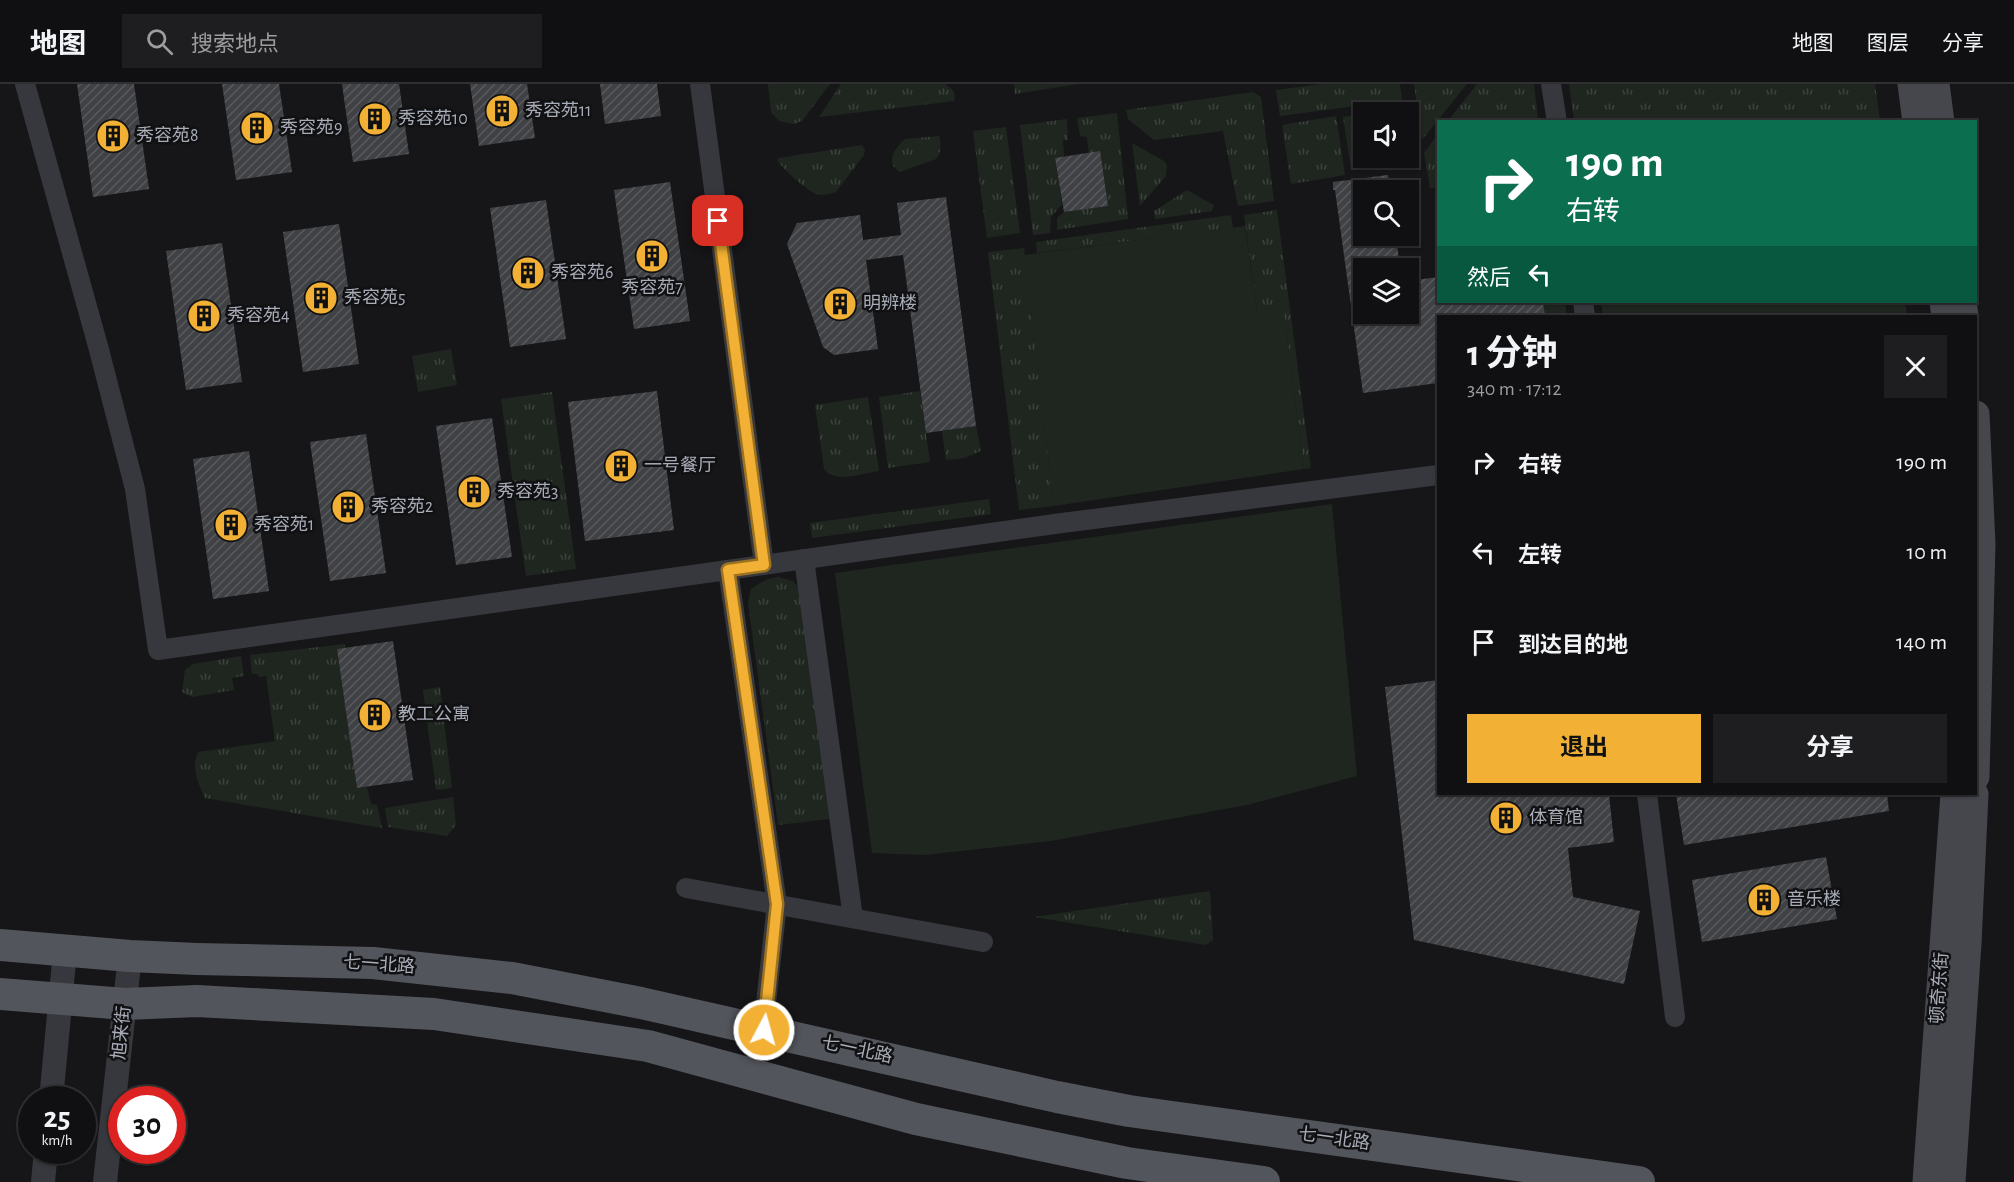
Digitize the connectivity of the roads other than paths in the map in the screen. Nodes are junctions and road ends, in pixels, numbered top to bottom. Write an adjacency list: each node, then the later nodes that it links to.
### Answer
1 (25, 84): 13 (street)
2 (700, 84): 12 (street)
3 (1551, 84): 6 (street)
4 (1911, 84): 7 (main road)
5 (1936, 84): 8 (main road)
6 (1557, 120)
7 (1916, 120)
8 (1941, 120)
9 (1977, 436): 14 (main road)
10 (1437, 475): 11 (street)
11 (804, 559): 12 (street); 20 (street)
12 (764, 565): 13 (street)
13 (728, 570): 19 (street)
14 (1977, 738)
15 (1647, 795): 28 (street)
16 (1954, 795): 36 (main road, 顿奇东街)
17 (1975, 795): 37 (main road, 顿奇东街)
18 (686, 888): 19 (street)
19 (777, 904): 20 (street); 29 (street)
20 (853, 918): 21 (street)
21 (983, 942)
22 (0, 945): 23 (main road, 七一北路)
23 (65, 951): 24 (main road, 七一北路); 26 (street)
24 (129, 956): 27 (street, 旭来街); 29 (main road, 七一北路)
25 (0, 994): 26 (main road)
26 (60, 999): 27 (main road); 30 (street)
27 (125, 1004): 33 (street, 旭来街); 34 (main road)
28 (1675, 1017)
29 (764, 1030): 35 (main road, 七一北路)
30 (52, 1086)
31 (45, 1164): 32 (street)
32 (43, 1182)
33 (105, 1182)
34 (1264, 1182)
35 (1639, 1182)
36 (1926, 1182)
37 (1952, 1182)

